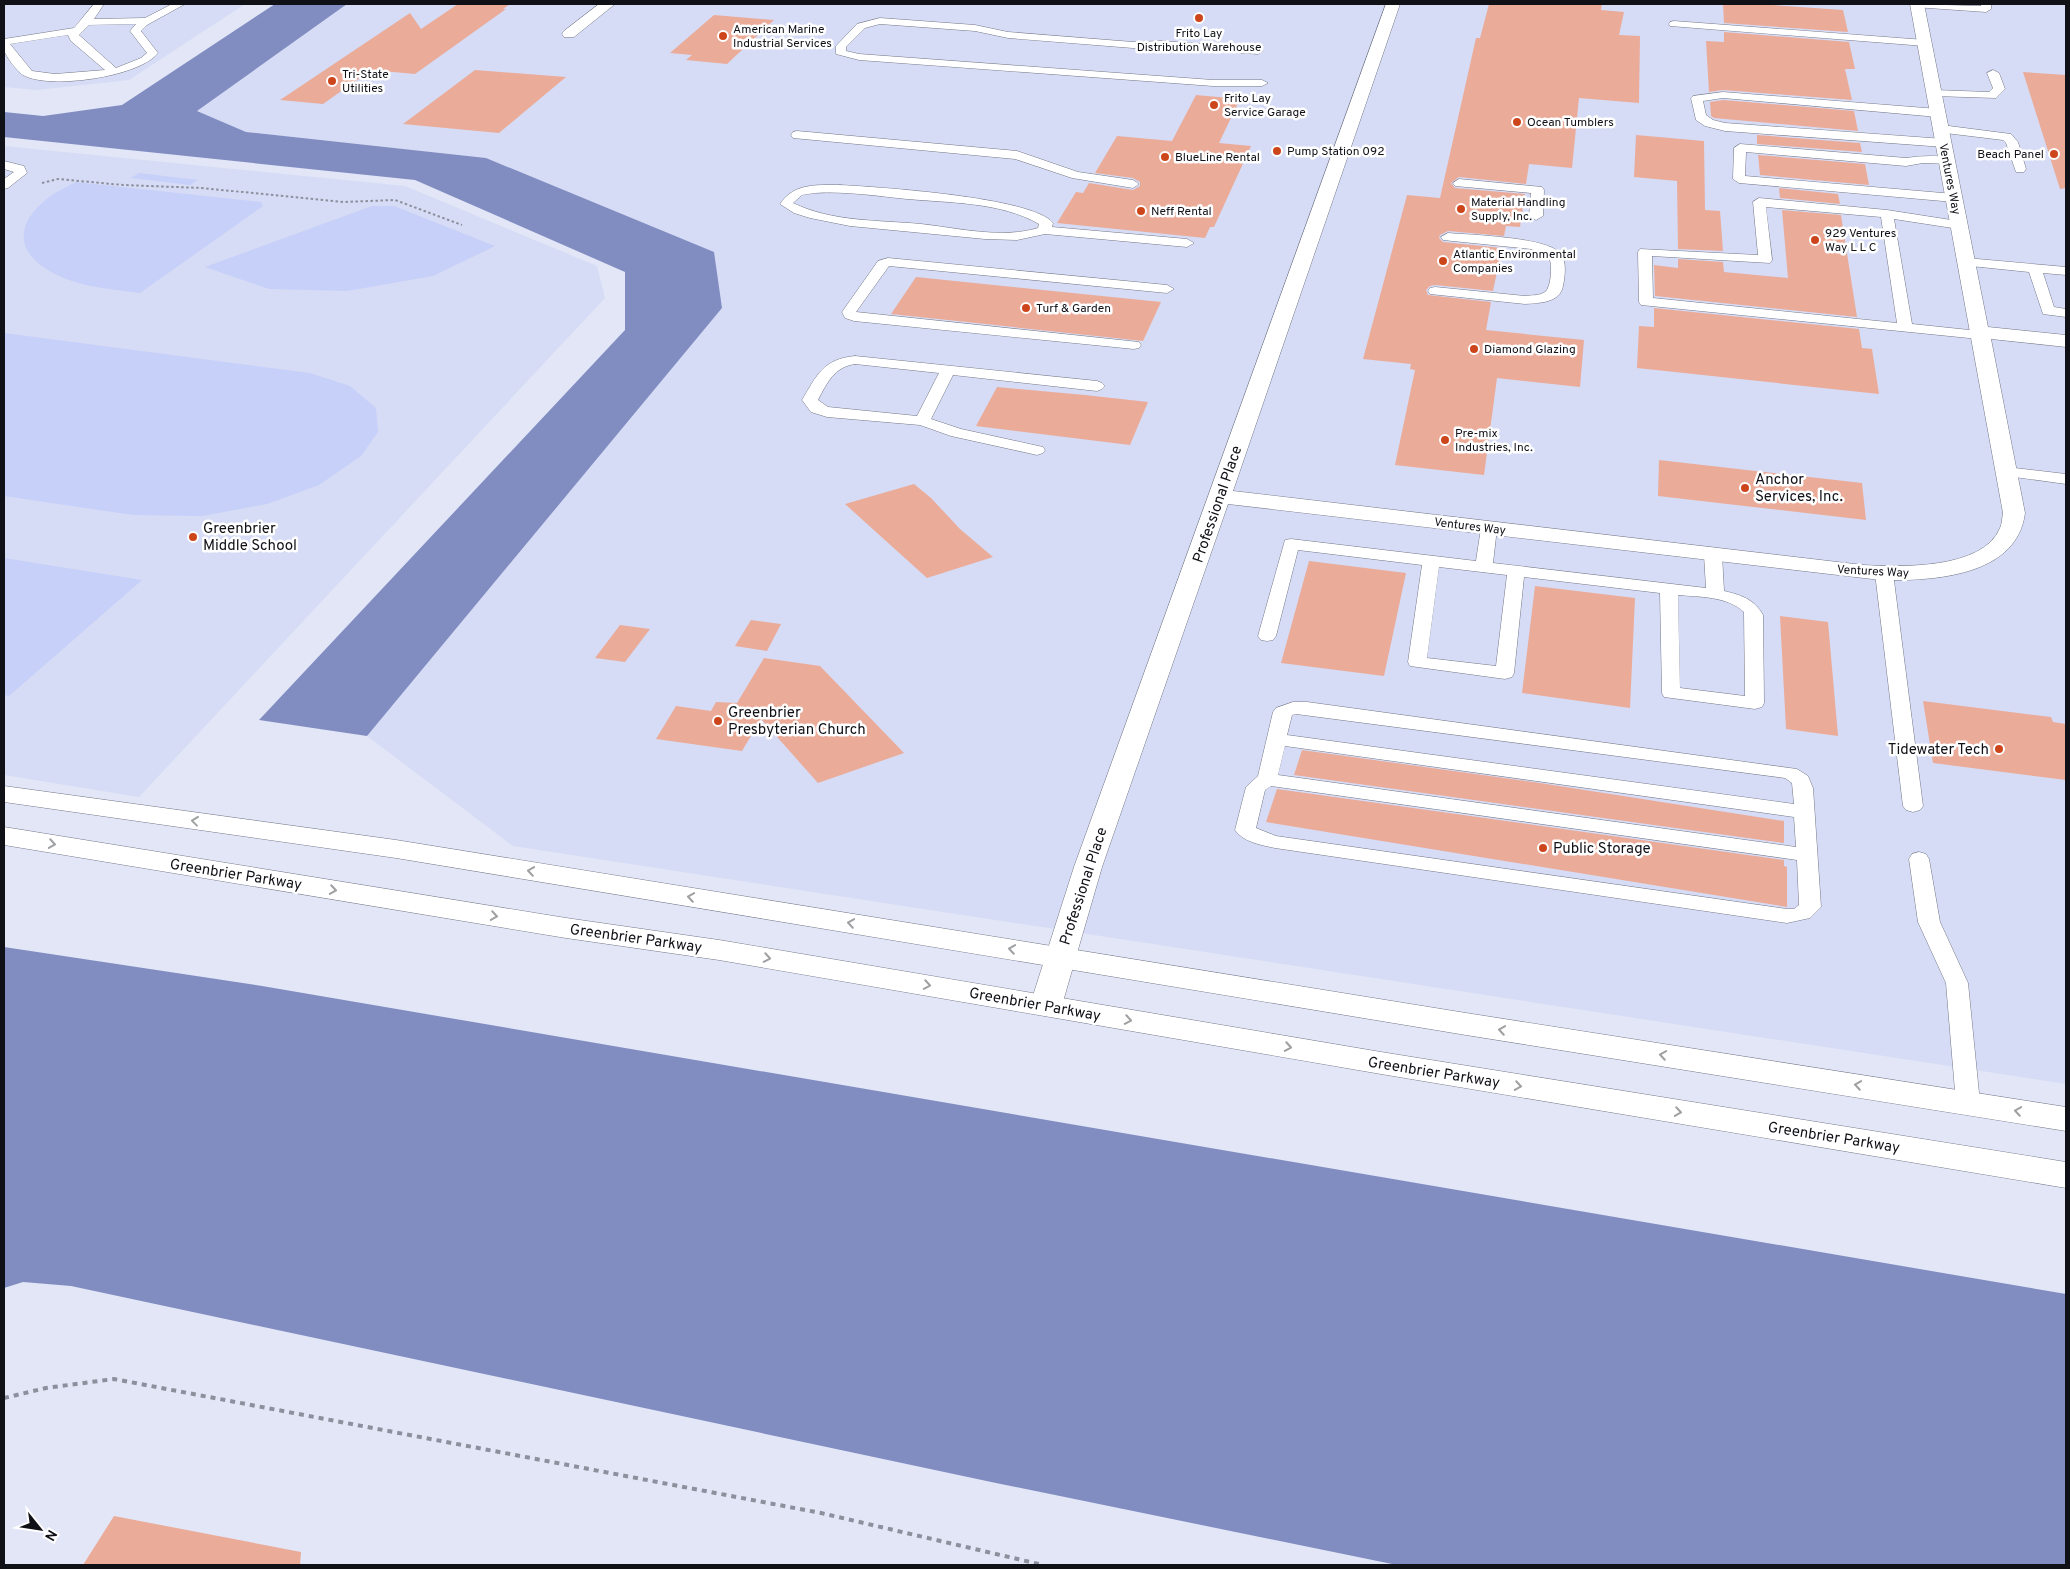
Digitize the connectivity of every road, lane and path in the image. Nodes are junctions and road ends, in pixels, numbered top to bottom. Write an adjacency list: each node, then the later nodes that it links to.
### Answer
1 (99, 4): 8 (lane)
2 (180, 4): 7 (lane)
3 (608, 4): 11 (street)
4 (1393, 4): 52 (street, Professional Place)
5 (1916, 4): 6 (lane); 13 (street, Ventures Way)
6 (1986, 4)
7 (147, 21): 8 (lane); 15 (lane)
8 (86, 22): 10 (lane)
9 (1674, 24): 13 (lane)
10 (75, 31): 12 (lane); 15 (lane)
11 (569, 34)
12 (4, 42): 15 (lane)
13 (1925, 43): 19 (street, Ventures Way)
14 (1258, 51): 17 (lane)
15 (113, 71)
16 (1994, 73): 19 (lane)
17 (1260, 86)
18 (1896, 110): 19 (lane); 21 (lane); 21 (lane)
19 (1941, 128): 21 (lane); 23 (lane); 28 (street, Ventures Way); 28 (lane)
20 (797, 135): 25 (lane)
21 (1902, 140)
22 (4, 165): 26 (lane)
23 (2020, 169)
24 (1459, 183): 30 (lane)
25 (1133, 184)
26 (4, 185)
27 (38, 185): 31 (path)
28 (1954, 198): 32 (street, Ventures Way)
29 (1887, 214): 32 (lane); 42 (lane); 42 (lane)
30 (1536, 216)
31 (462, 225)
32 (1959, 225): 36 (street, Ventures Way)
33 (1044, 230): 33 (lane); 35 (lane)
34 (1448, 237): 40 (lane)
35 (1186, 243)
36 (1966, 262): 37 (lane); 43 (street, Ventures Way)
37 (2035, 268): 38 (lane); 41 (lane)
38 (2066, 271)
39 (1167, 289): 45 (lane)
40 (1435, 291)
41 (2066, 313)
42 (1905, 328): 43 (lane)
43 (1979, 333): 44 (street); 50 (street, Ventures Way)
44 (2066, 341)
45 (1134, 345)
46 (948, 370): 47 (lane); 48 (lane); 48 (lane)
47 (1097, 386)
48 (922, 421): 49 (lane)
49 (1037, 450)
50 (2006, 472): 51 (lane); 58 (street, Ventures Way)
51 (2066, 479)
52 (1219, 496): 53 (street, Ventures Way); 70 (street, Professional Place)
53 (1489, 528): 54 (street, Ventures Way); 56 (lane)
54 (1713, 555): 58 (street, Ventures Way); 60 (lane)
55 (1431, 560): 56 (lane); 57 (lane); 61 (lane)
56 (1484, 567): 57 (lane)
57 (1516, 570): 59 (lane)
58 (1884, 574): 65 (lane)
59 (1669, 589): 60 (lane); 60 (lane)
60 (1716, 594)
61 (1267, 636)
62 (1276, 739): 63 (lane); 66 (lane); 66 (lane)
63 (1267, 779): 68 (lane); 68 (lane)
64 (4, 794): 70 (street, one-way to 64)
65 (1913, 806)
66 (1805, 812): 68 (lane)
67 (4, 836): 71 (street, Greenbrier Parkway, one-way to 71)
68 (1808, 855)
69 (1919, 859): 72 (lane)
70 (1060, 957): 71 (street, Professional Place); 72 (street, one-way to 70)
71 (1046, 1005): 74 (street, Greenbrier Parkway, one-way to 74)
72 (1968, 1103): 73 (street, one-way to 72)
73 (2066, 1119)
74 (2066, 1175)
75 (4, 1398): 76 (path)
76 (1043, 1565)

